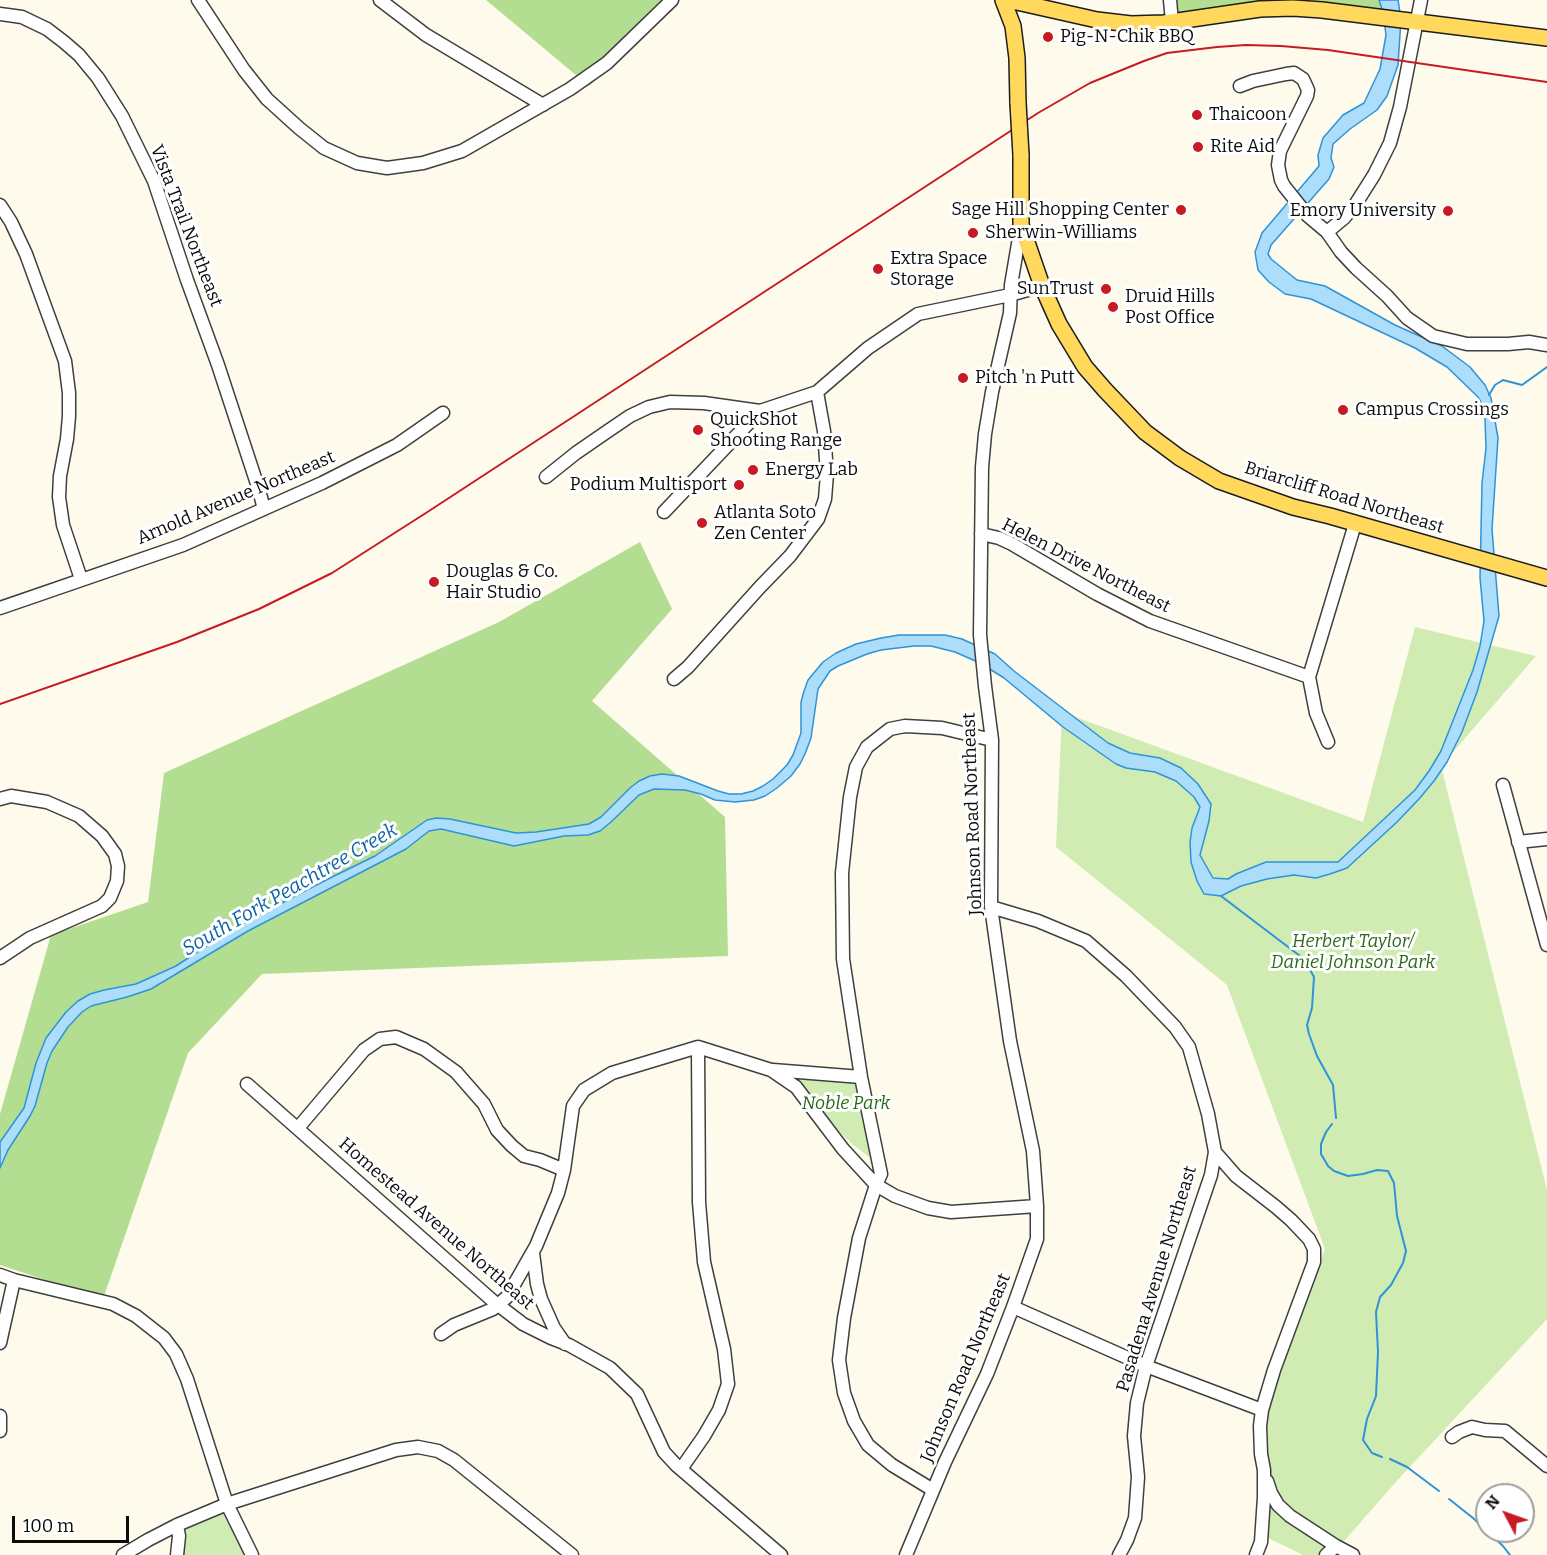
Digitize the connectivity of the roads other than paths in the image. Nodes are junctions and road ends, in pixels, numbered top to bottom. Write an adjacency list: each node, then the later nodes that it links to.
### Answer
1 (198, 0): 12 (street)
2 (380, 0): 12 (street)
3 (672, 0): 12 (street)
4 (1006, 0): 9 (main road); 14 (main road, Briarcliff Road Northeast, bridge)
5 (1170, 0): 9 (street)
6 (1421, 0): 8 (street)
7 (0, 14): 23 (street, Vista Trail Northeast)
8 (1410, 21): 9 (main road); 10 (main road); 15 (street)
9 (1172, 22)
10 (1547, 38)
11 (1240, 86): 15 (street)
12 (543, 105)
13 (0, 205): 28 (street)
14 (1021, 225): 16 (main road, Briarcliff Road Northeast); 17 (street, Johnson Road Northeast)
15 (1327, 232): 18 (street)
16 (1042, 286): 17 (street); 25 (main road, Briarcliff Road Northeast)
17 (1010, 295): 19 (street); 26 (street, Johnson Road Northeast)
18 (1547, 345)
19 (817, 392): 20 (street); 31 (street)
20 (760, 411): 22 (street); 24 (street)
21 (443, 413): 23 (street, Arnold Avenue Northeast)
22 (546, 477)
23 (264, 509): 28 (street, Arnold Avenue Northeast)
24 (664, 512)
25 (1355, 524): 27 (main road, Briarcliff Road Northeast); 30 (street)
26 (981, 534): 30 (street, Helen Drive Northeast); 32 (street, Johnson Road Northeast)
27 (1547, 578)
28 (81, 579): 29 (street, Arnold Avenue Northeast)
29 (0, 608)
30 (1309, 677): 33 (street)
31 (674, 679)
32 (992, 740): 38 (street, Johnson Road Northeast); 43 (street)
33 (1328, 742)
34 (1503, 785): 37 (street)
35 (0, 799): 40 (street)
36 (1547, 839): 37 (street)
37 (1518, 842): 39 (street)
38 (991, 907): 46 (street, Pasadena Avenue Northeast); 51 (street, Johnson Road Northeast)
39 (1547, 945)
40 (0, 958)
41 (699, 1047): 42 (street); 47 (street); 66 (street)
42 (771, 1070): 43 (street); 49 (street)
43 (861, 1077): 49 (street)
44 (247, 1084): 45 (street, Homestead Avenue Northeast)
45 (298, 1128): 47 (street); 55 (street, Homestead Avenue Northeast)
46 (1215, 1152): 48 (street); 50 (street, Pasadena Avenue Northeast)
47 (564, 1170): 52 (street)
48 (1236, 1176): 50 (street); 61 (street)
49 (876, 1185): 51 (street); 68 (street)
50 (1206, 1190): 60 (street, Pasadena Avenue Northeast)
51 (1037, 1206): 56 (street, Johnson Road Northeast)
52 (533, 1253): 55 (street); 59 (street)
53 (0, 1275): 54 (street)
54 (14, 1280): 58 (street); 69 (street)
55 (498, 1305): 57 (street); 59 (street, Homestead Avenue Northeast)
56 (1013, 1307): 60 (street); 68 (street, Johnson Road Northeast)
57 (441, 1334)
58 (0, 1343)
59 (565, 1344): 66 (street, Homestead Avenue Northeast)
60 (1146, 1366): 61 (street); 78 (street, Pasadena Avenue Northeast)
61 (1262, 1410): 67 (street)
62 (0, 1416): 63 (street)
63 (0, 1431)
64 (1452, 1437): 65 (street)
65 (1547, 1466)
66 (681, 1469): 76 (street, Homestead Avenue Northeast)
67 (1264, 1470): 71 (street); 79 (street)
68 (933, 1490): 77 (street, Johnson Road Northeast)
69 (227, 1504): 70 (street); 74 (street); 75 (street)
70 (177, 1525): 72 (street); 73 (street)
71 (1336, 1546): 80 (street); 81 (street)
72 (123, 1555)
73 (177, 1555)
74 (252, 1555)
75 (572, 1555)
76 (781, 1555)
77 (906, 1555)
78 (1119, 1555)
79 (1256, 1555)
80 (1326, 1555)
81 (1353, 1555)

